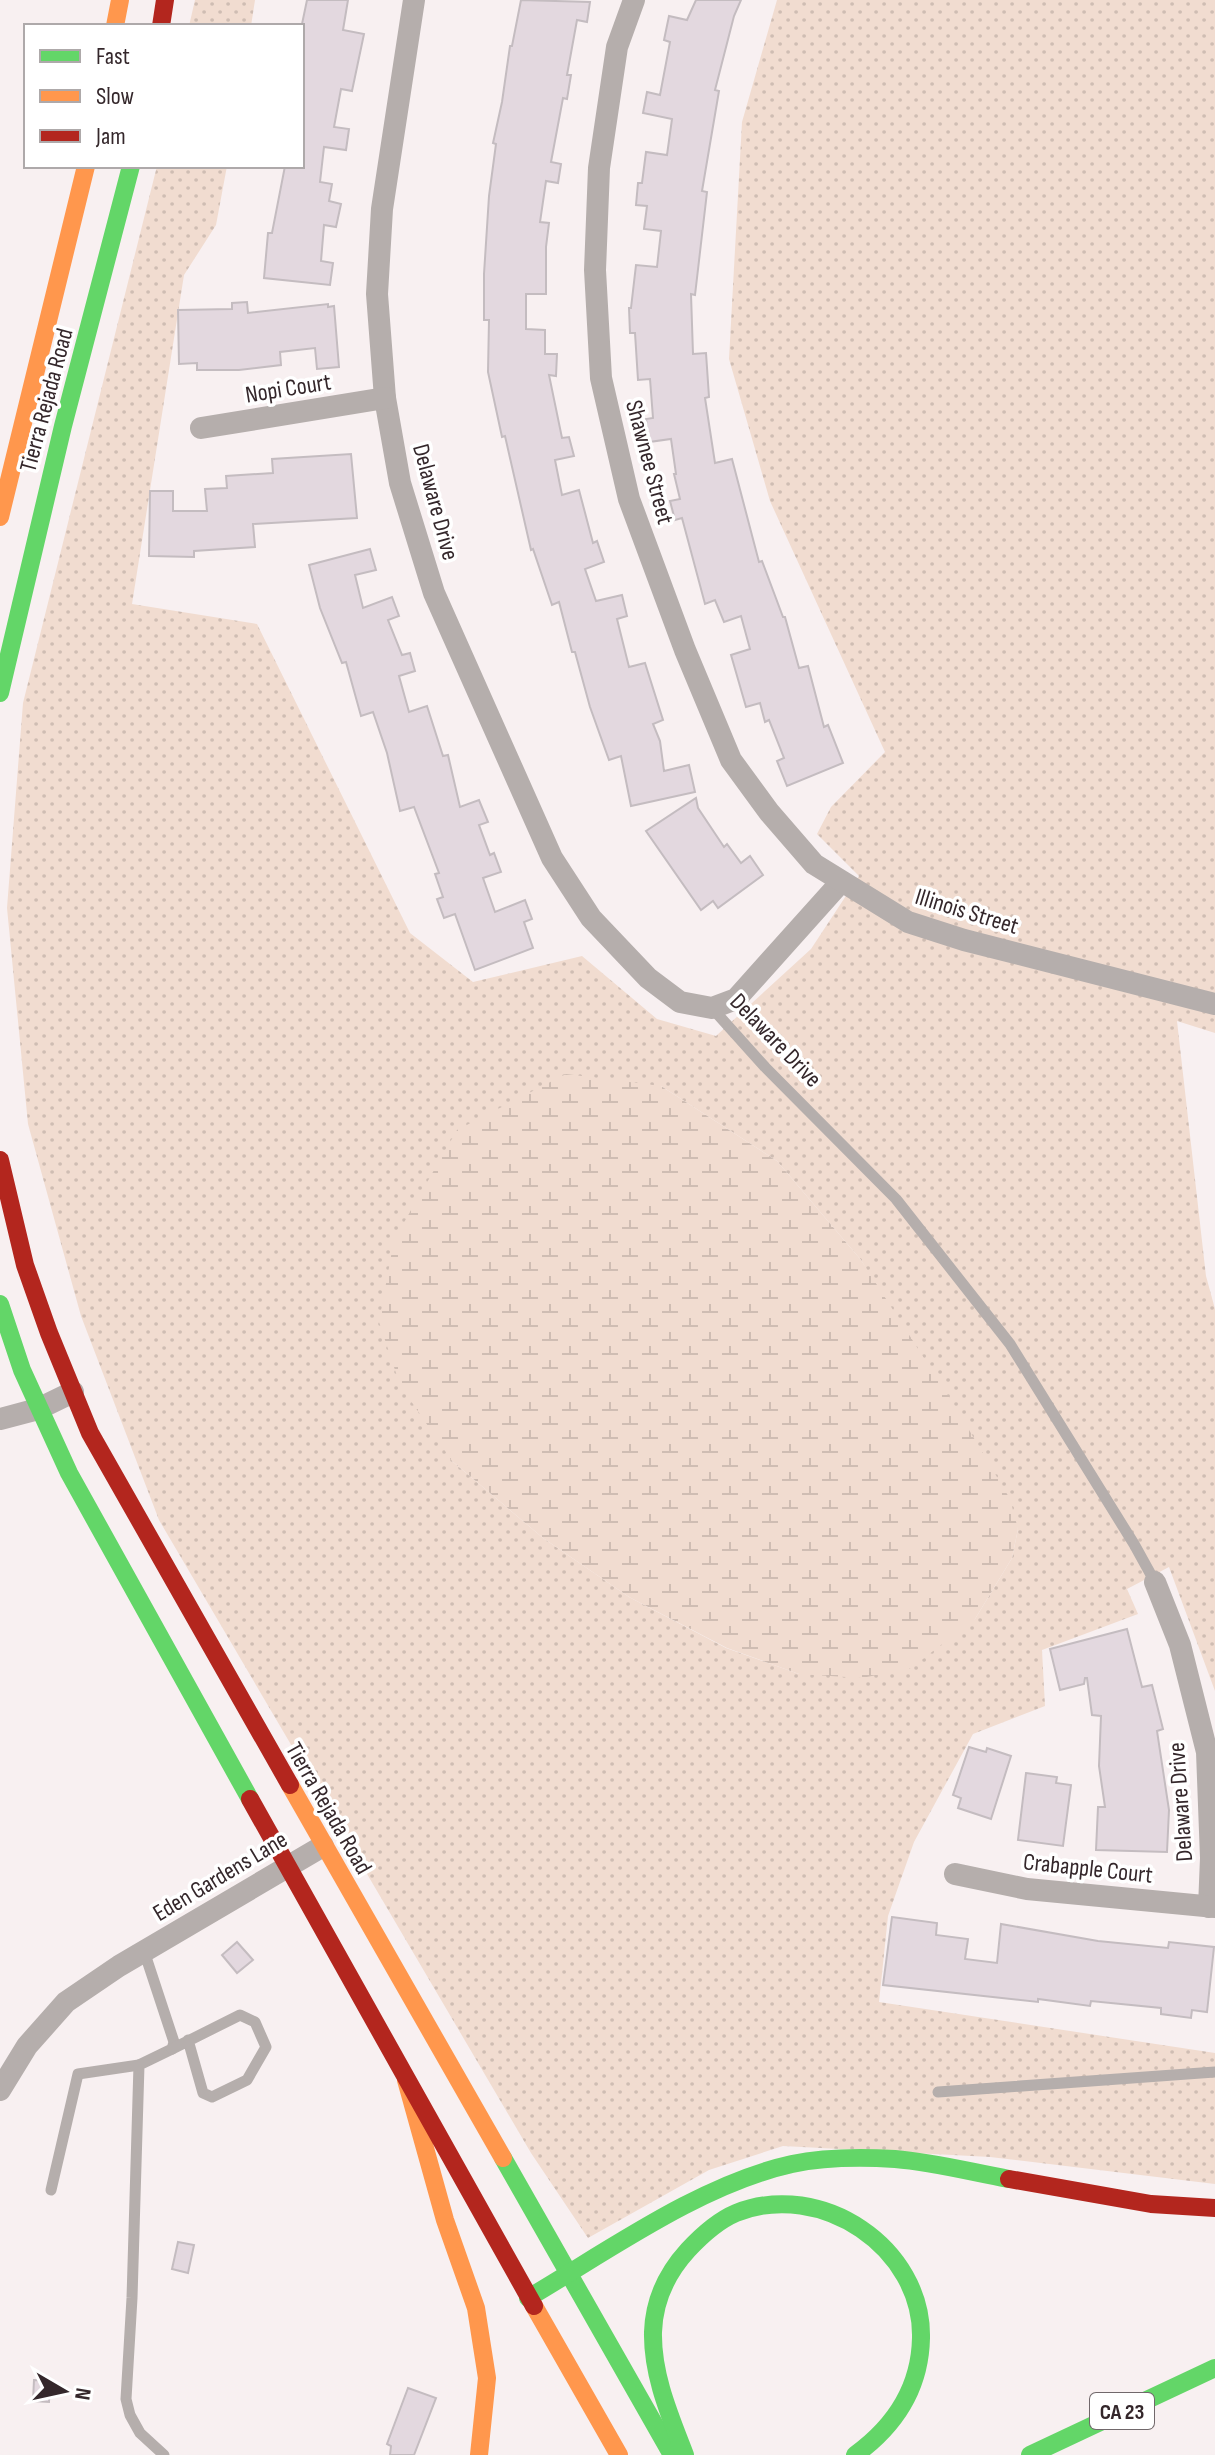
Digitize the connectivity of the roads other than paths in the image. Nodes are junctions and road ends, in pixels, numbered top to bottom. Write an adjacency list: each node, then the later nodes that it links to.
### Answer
1 (120, 0): 5 (main road)
2 (165, 0): 6 (main road)
3 (414, 0): 9 (street, Delaware Drive)
4 (634, 0): 13 (street, Shawnee Street)
5 (115, 24)
6 (161, 24)
7 (86, 168): 11 (main road, Tierra Rejada Road)
8 (130, 168): 12 (main road, Tierra Rejada Road)
9 (385, 398): 10 (street, Nopi Court); 15 (street, Delaware Drive)
10 (201, 428)
11 (0, 517)
12 (0, 693)
13 (840, 883): 14 (street, Illinois Street); 15 (street)
14 (1215, 1004)
15 (712, 1008): 21 (lane, Delaware Drive)
16 (0, 1160): 18 (main road, Tierra Rejada Road)
17 (0, 1304): 19 (main road)
18 (73, 1392): 19 (street); 22 (main road, Tierra Rejada Road)
19 (38, 1409): 20 (street); 23 (main road)
20 (0, 1419)
21 (1155, 1582): 25 (street, Delaware Drive)
22 (323, 1846): 23 (street, Eden Gardens Lane); 36 (main road, Tierra Rejada Road)
23 (288, 1866): 26 (street, Eden Gardens Lane); 31 (main road)
24 (955, 1874): 25 (street, Crabapple Court)
25 (1212, 1907)
26 (144, 1951): 28 (lane); 32 (street, Eden Gardens Lane)
27 (188, 2040): 27 (lane); 28 (lane)
28 (172, 2049): 29 (lane)
29 (139, 2065): 34 (lane); 39 (lane)
30 (1215, 2072): 33 (lane)
31 (406, 2080): 37 (main road); 40 (main road)
32 (0, 2090)
33 (938, 2092)
34 (51, 2190)
35 (1215, 2208): 36 (main road)
36 (568, 2273): 37 (main road); 42 (main road, Tierra Rejada Road)
37 (528, 2298): 41 (main road)
38 (1215, 2368): 45 (main road, CA 23)
39 (164, 2455)
40 (479, 2455)
41 (619, 2455)
42 (672, 2455)
43 (685, 2455): 44 (main road)
44 (855, 2455)
45 (1030, 2455)

